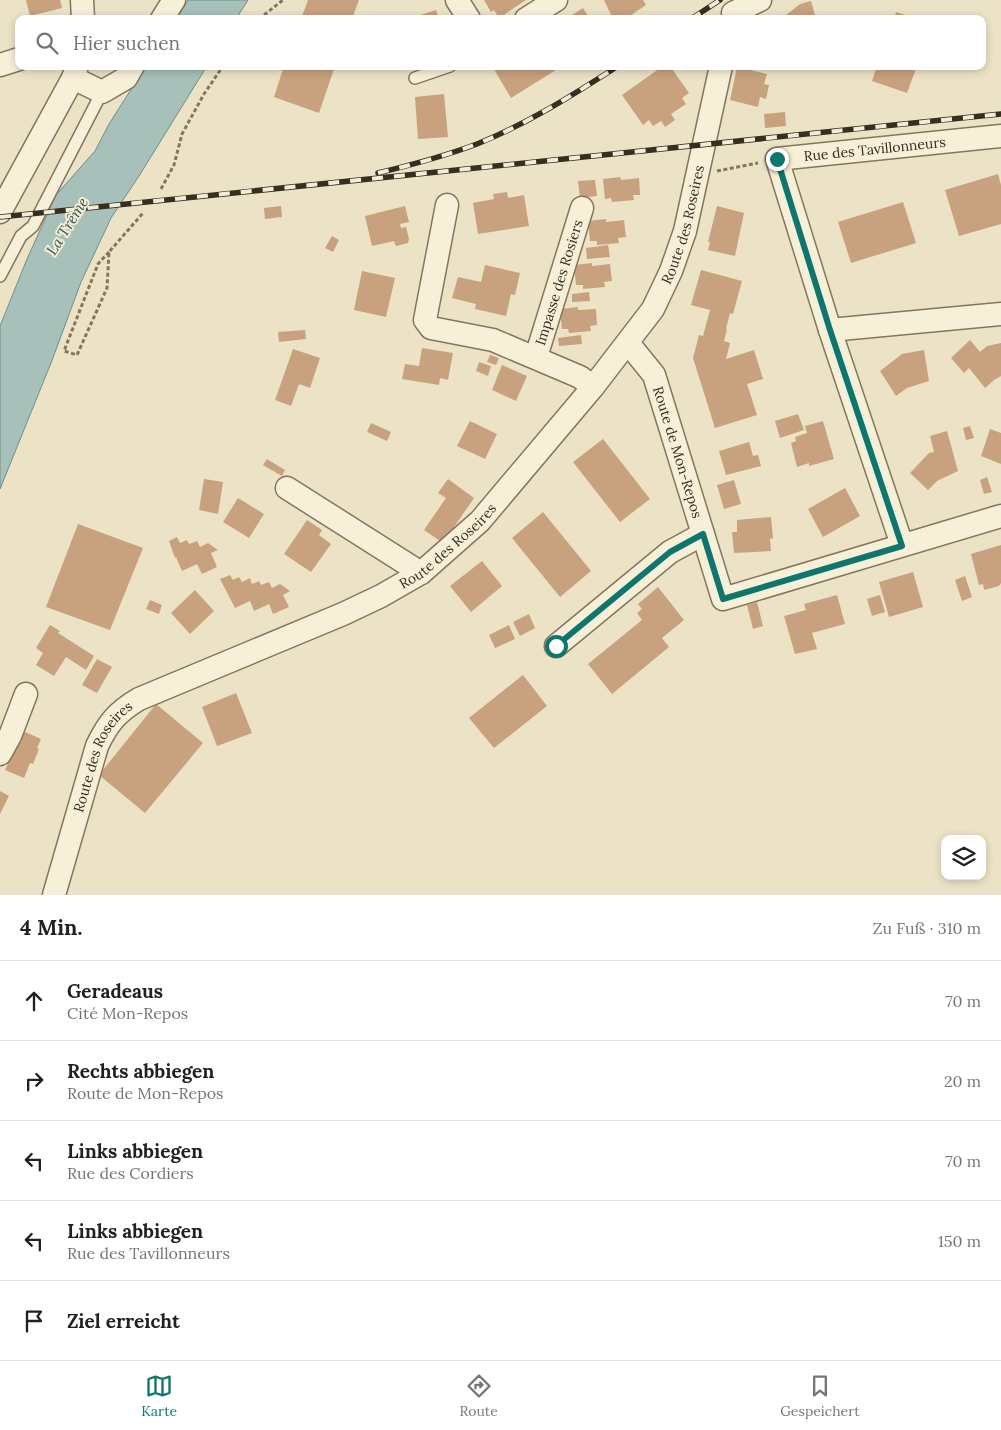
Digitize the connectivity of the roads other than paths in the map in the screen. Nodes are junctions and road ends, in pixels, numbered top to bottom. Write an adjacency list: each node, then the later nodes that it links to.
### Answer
1 (82, 0): 7 (street)
2 (174, 0): 8 (street)
3 (457, 0): 9 (street)
4 (556, 0): 10 (street)
5 (760, 0): 6 (street)
6 (734, 11)
7 (83, 15)
8 (165, 15)
9 (466, 15)
10 (532, 15)
11 (15, 60): 12 (street)
12 (0, 64)
13 (131, 70): 18 (street)
14 (438, 70): 17 (lane)
15 (720, 70): 26 (street, Route des Roseires)
16 (75, 72): 18 (street); 22 (street)
17 (415, 78)
18 (102, 92): 23 (lane)
19 (1001, 136): 25 (street, Rue des Tavillonneurs)
20 (447, 205): 27 (street, Impasse des Rosiers)
21 (582, 208): 27 (street, Impasse des Rosiers)
22 (0, 212)
23 (0, 276)
24 (1001, 314): 25 (street)
25 (830, 330): 32 (street)
26 (628, 343): 28 (street, Route des Roseires); 31 (street, Route de Mon-Repos)
27 (536, 357): 28 (street, Impasse des Rosiers)
28 (594, 387): 33 (street, Route des Roseires)
29 (288, 488): 33 (street)
30 (1001, 516): 32 (street)
31 (703, 534): 32 (street, Route de Mon-Repos); 34 (street)
32 (902, 546)
33 (421, 574): 37 (street, Route des Roseires)
34 (556, 646)
35 (26, 694): 36 (street)
36 (0, 754)
37 (54, 895)

